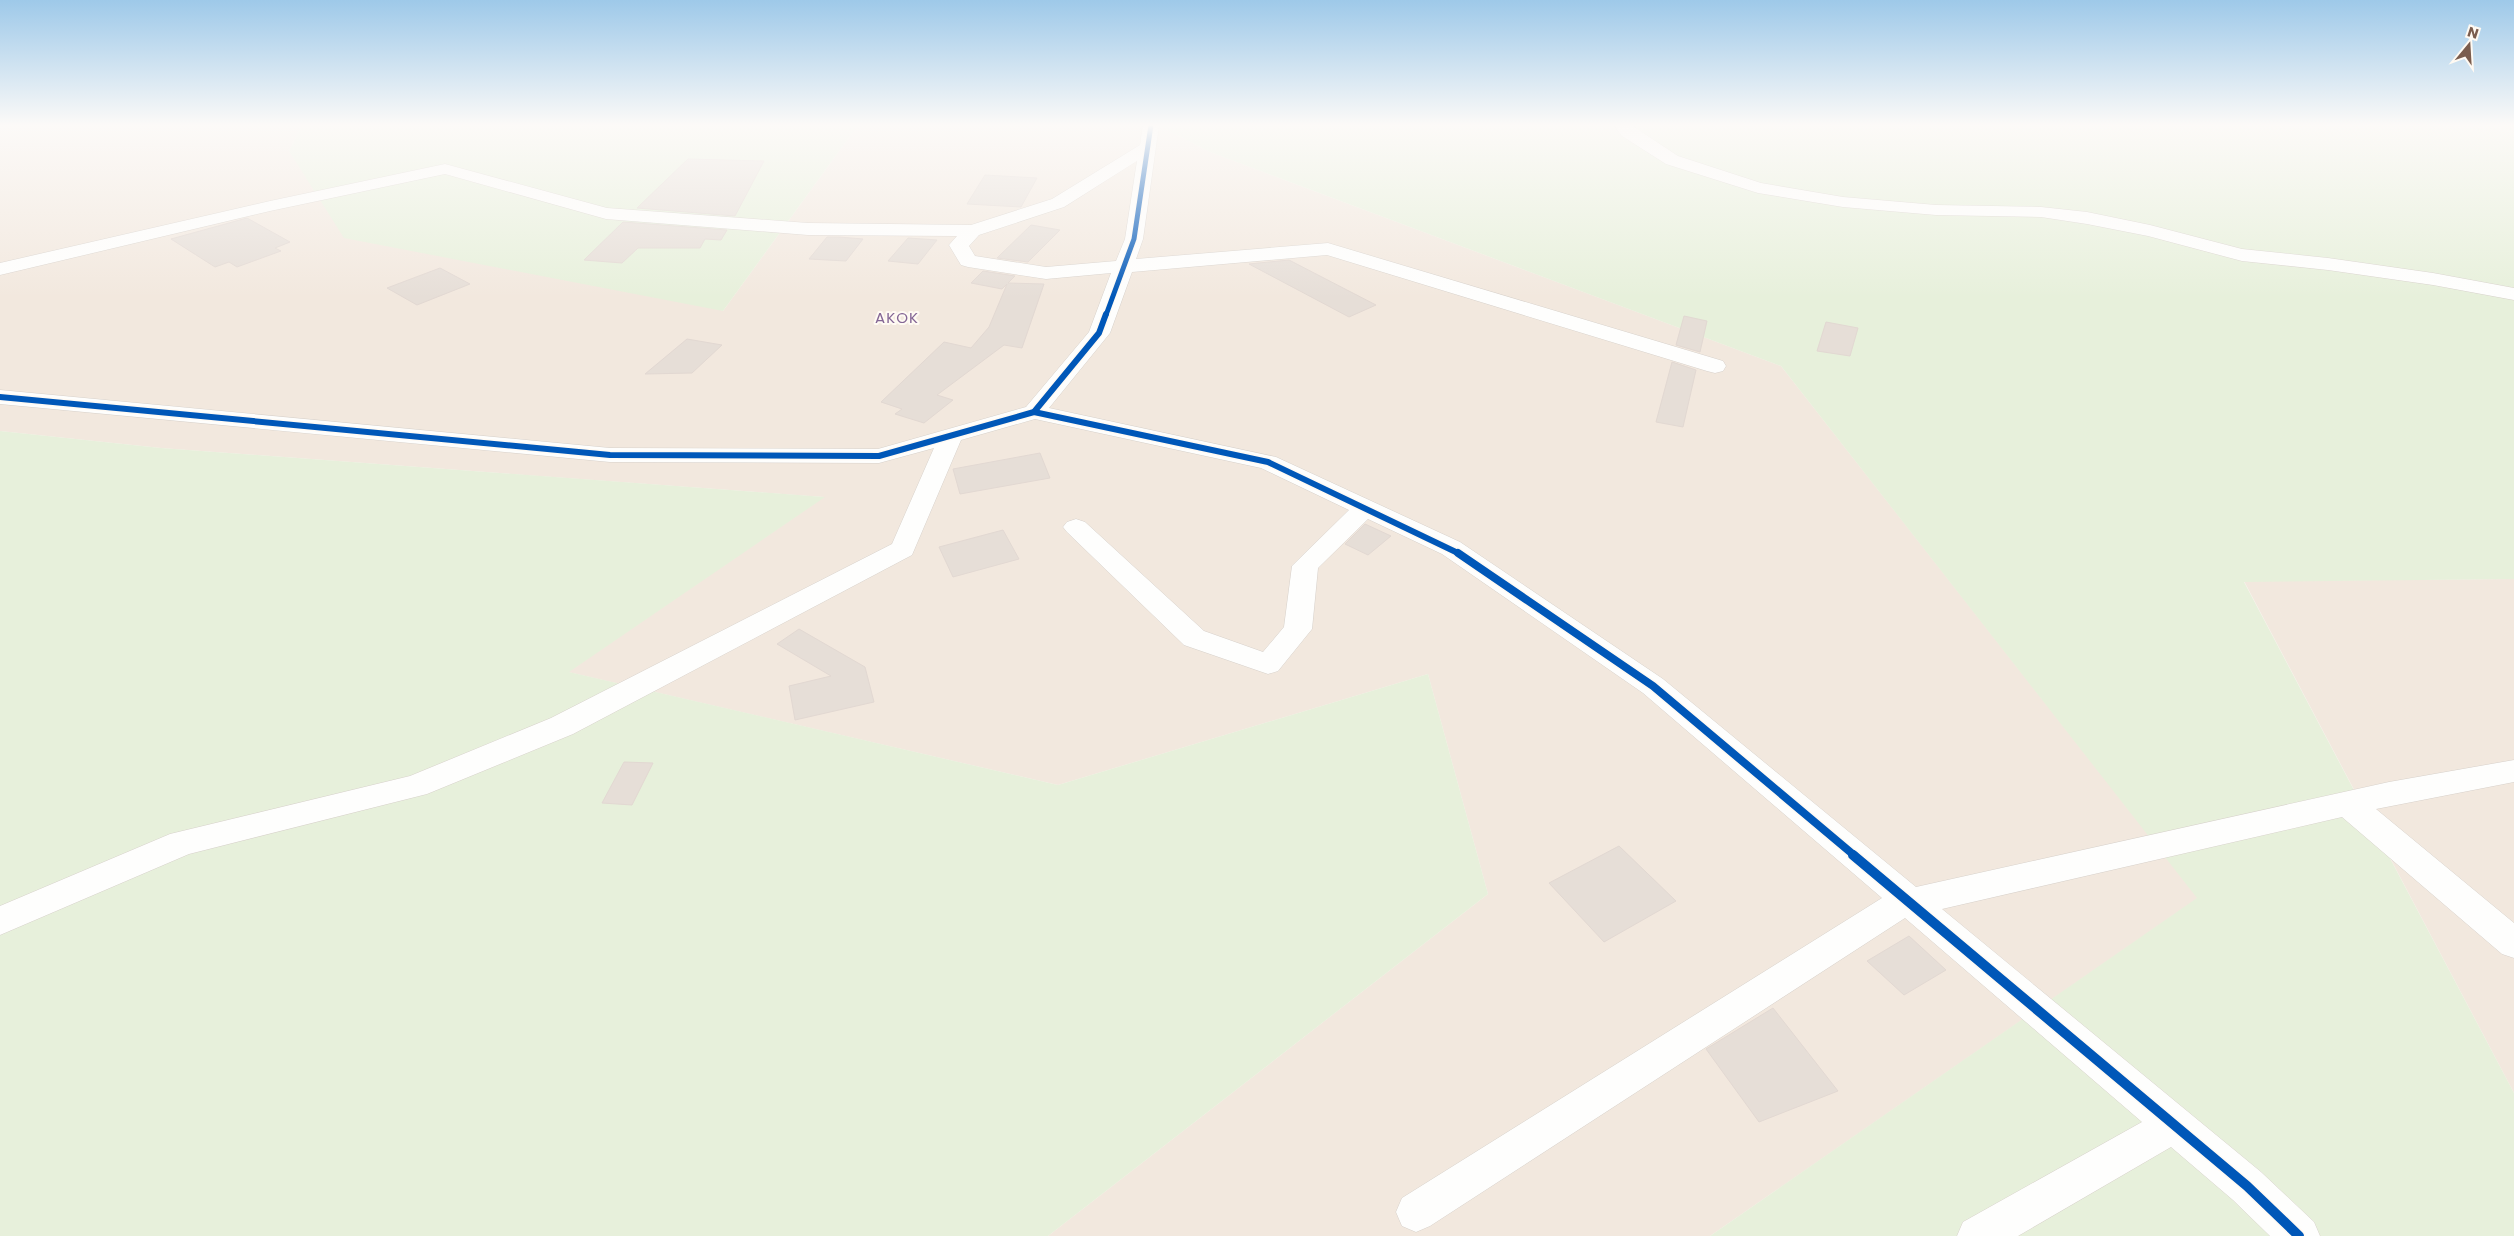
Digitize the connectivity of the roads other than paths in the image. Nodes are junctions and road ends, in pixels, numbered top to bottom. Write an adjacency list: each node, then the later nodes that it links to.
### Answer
1 (381, 183): 8 (street)
2 (496, 183): 6 (street)
3 (1086, 183): 6 (street)
4 (1143, 183): 7 (street)
5 (1742, 183): 9 (street)
6 (972, 231): 7 (street)
7 (1124, 265): 10 (street); 12 (street)
8 (0, 269)
9 (2514, 294)
10 (1715, 366)
11 (0, 396): 13 (street)
12 (1034, 412): 13 (street); 14 (street)
13 (951, 435): 19 (street)
14 (1365, 508): 15 (street); 18 (street)
15 (1076, 527)
16 (2514, 771): 17 (street)
17 (2349, 804): 18 (street); 20 (street)
18 (1910, 902): 21 (street); 22 (street)
19 (0, 921)
20 (2514, 944)
21 (2174, 1124): 23 (street); 24 (street)
22 (1416, 1212)
23 (1978, 1236)
24 (2299, 1236)

